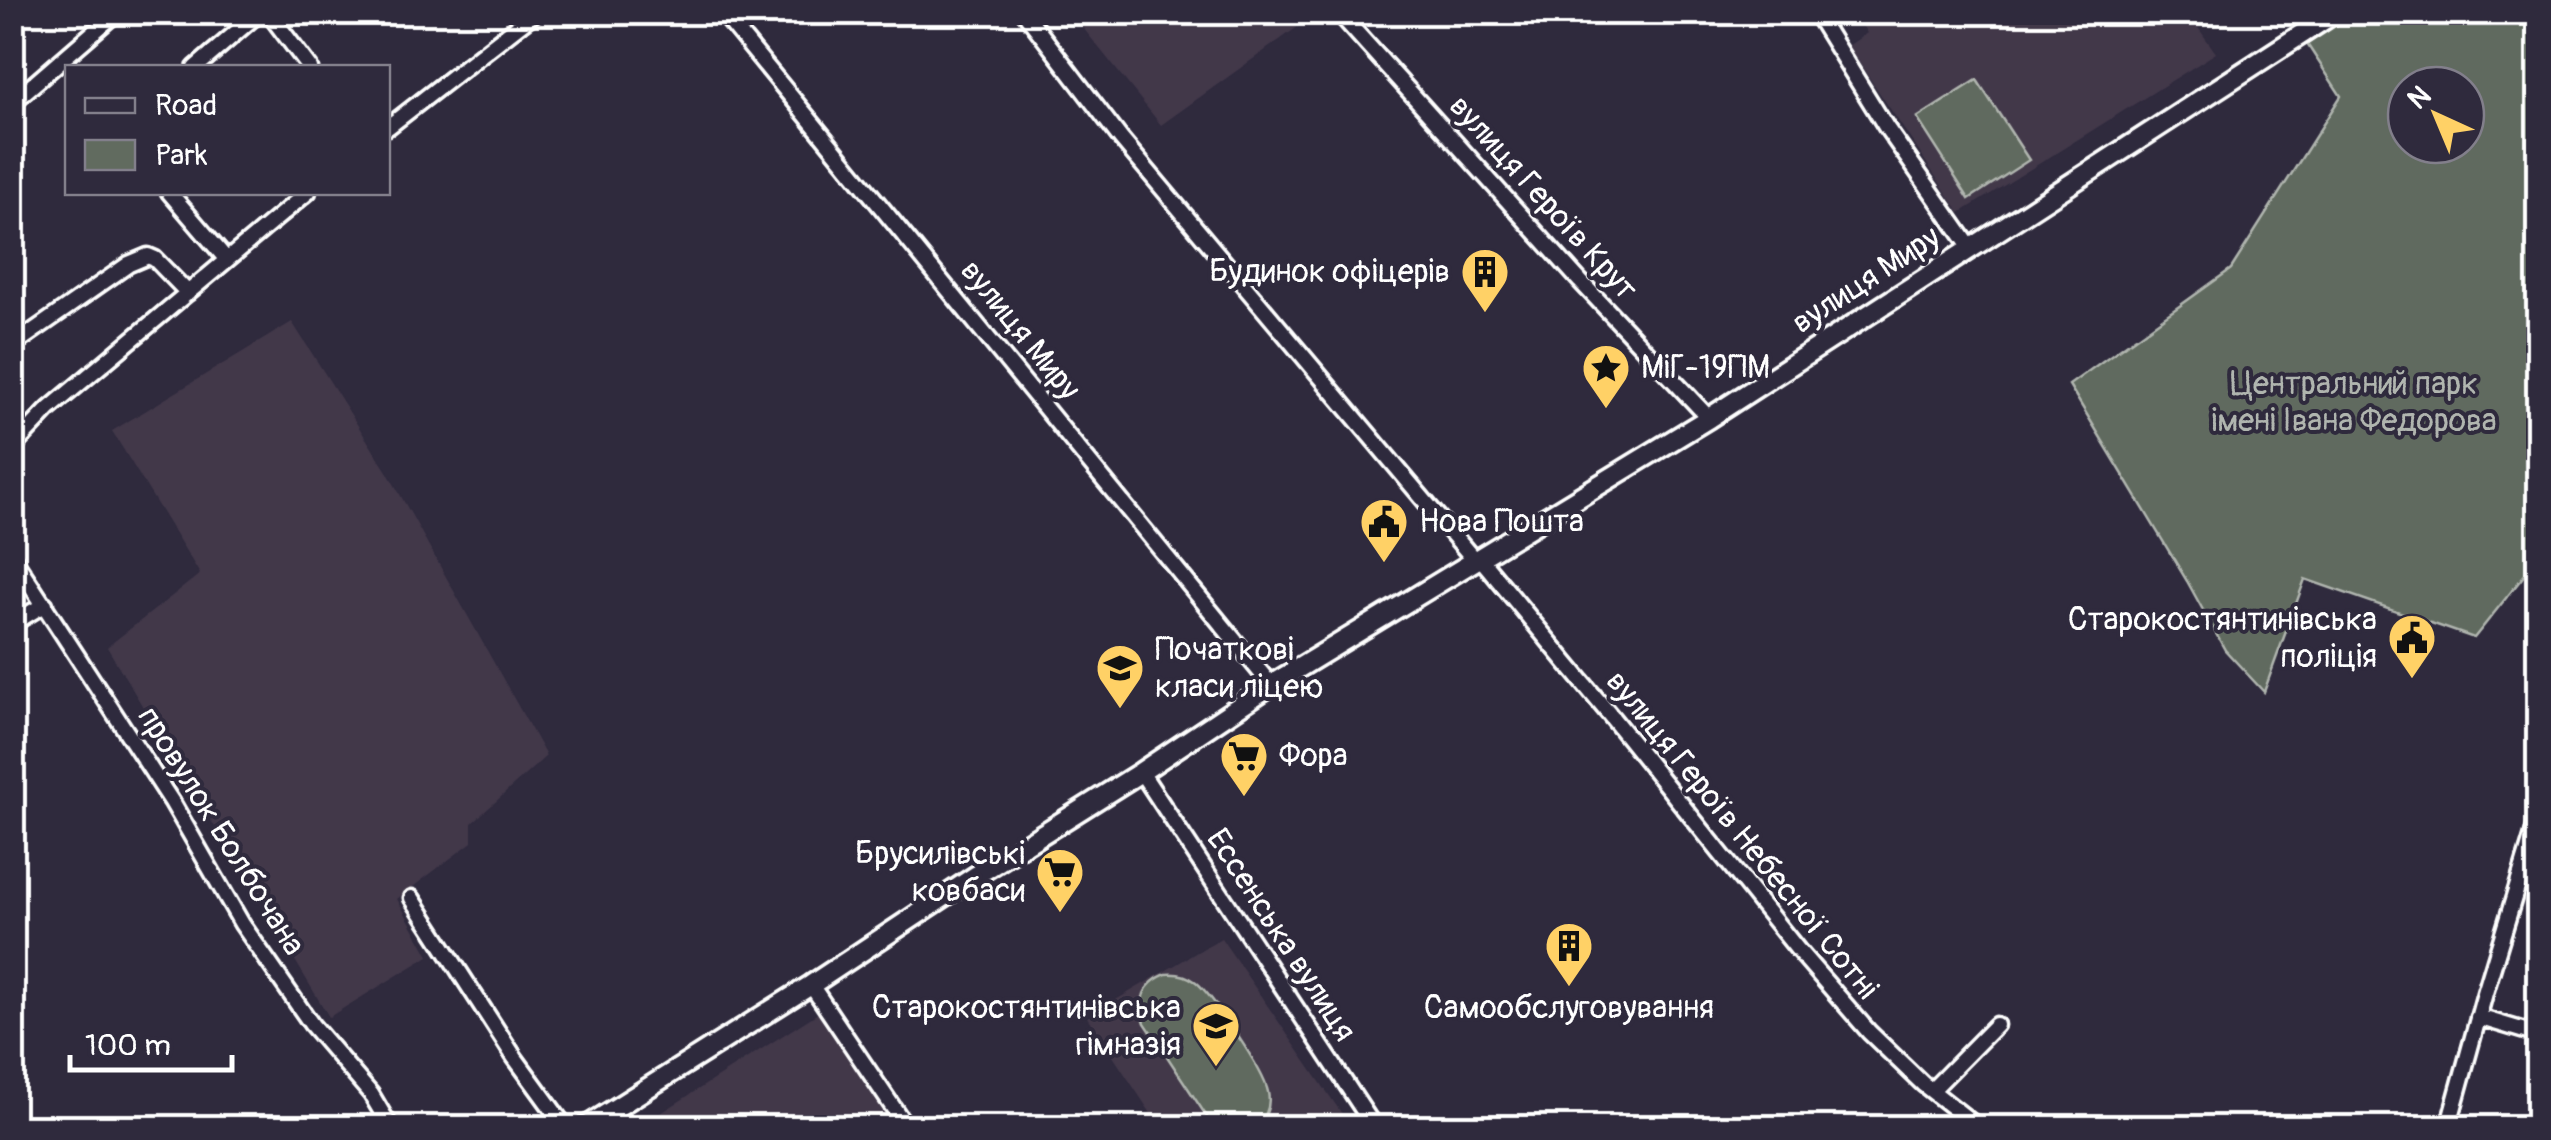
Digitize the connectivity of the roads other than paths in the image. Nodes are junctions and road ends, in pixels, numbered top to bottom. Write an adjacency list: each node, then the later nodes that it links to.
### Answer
1 (118, 12): 12 (street)
2 (260, 12): 10 (street)
3 (268, 12): 11 (street)
4 (536, 12): 13 (street)
5 (722, 12): 26 (street, вулиця Миру)
6 (1024, 12): 23 (street, вулиця Героїв Небесної Сотні)
7 (1338, 12): 20 (street, вулиця Героїв Крут)
8 (2336, 12): 16 (main road, вулиця Миру)
9 (1818, 13): 16 (street)
10 (199, 65)
11 (308, 65)
12 (12, 103)
13 (390, 125)
14 (172, 195): 17 (street)
15 (304, 195): 17 (street)
16 (1970, 248): 20 (main road, вулиця Миру)
17 (227, 260): 18 (street)
18 (188, 293): 19 (street); 21 (street)
19 (12, 346)
20 (1710, 418): 23 (main road, вулиця Миру)
21 (12, 448)
22 (12, 556): 24 (street, провулок Болбочана)
23 (1478, 560): 26 (main road, вулиця Миру); 34 (street, вулиця Героїв Небесної Сотні)
24 (45, 604): 25 (street); 35 (street, провулок Болбочана)
25 (12, 624)
26 (1271, 685): 27 (main road, вулиця Миру)
27 (1141, 772): 30 (main road, вулиця Миру); 39 (street, Ессенська вулиця)
28 (2538, 818): 31 (street)
29 (412, 898): 36 (street)
30 (811, 985): 37 (main road, вулиця Миру); 38 (street)
31 (2478, 1017): 33 (street); 41 (street)
32 (1996, 1025): 34 (street)
33 (2538, 1035)
34 (1932, 1090): 40 (street, вулиця Героїв Небесної Сотні)
35 (391, 1128)
36 (566, 1128)
37 (584, 1128)
38 (907, 1128)
39 (1375, 1128)
40 (1979, 1128)
41 (2448, 1128)

